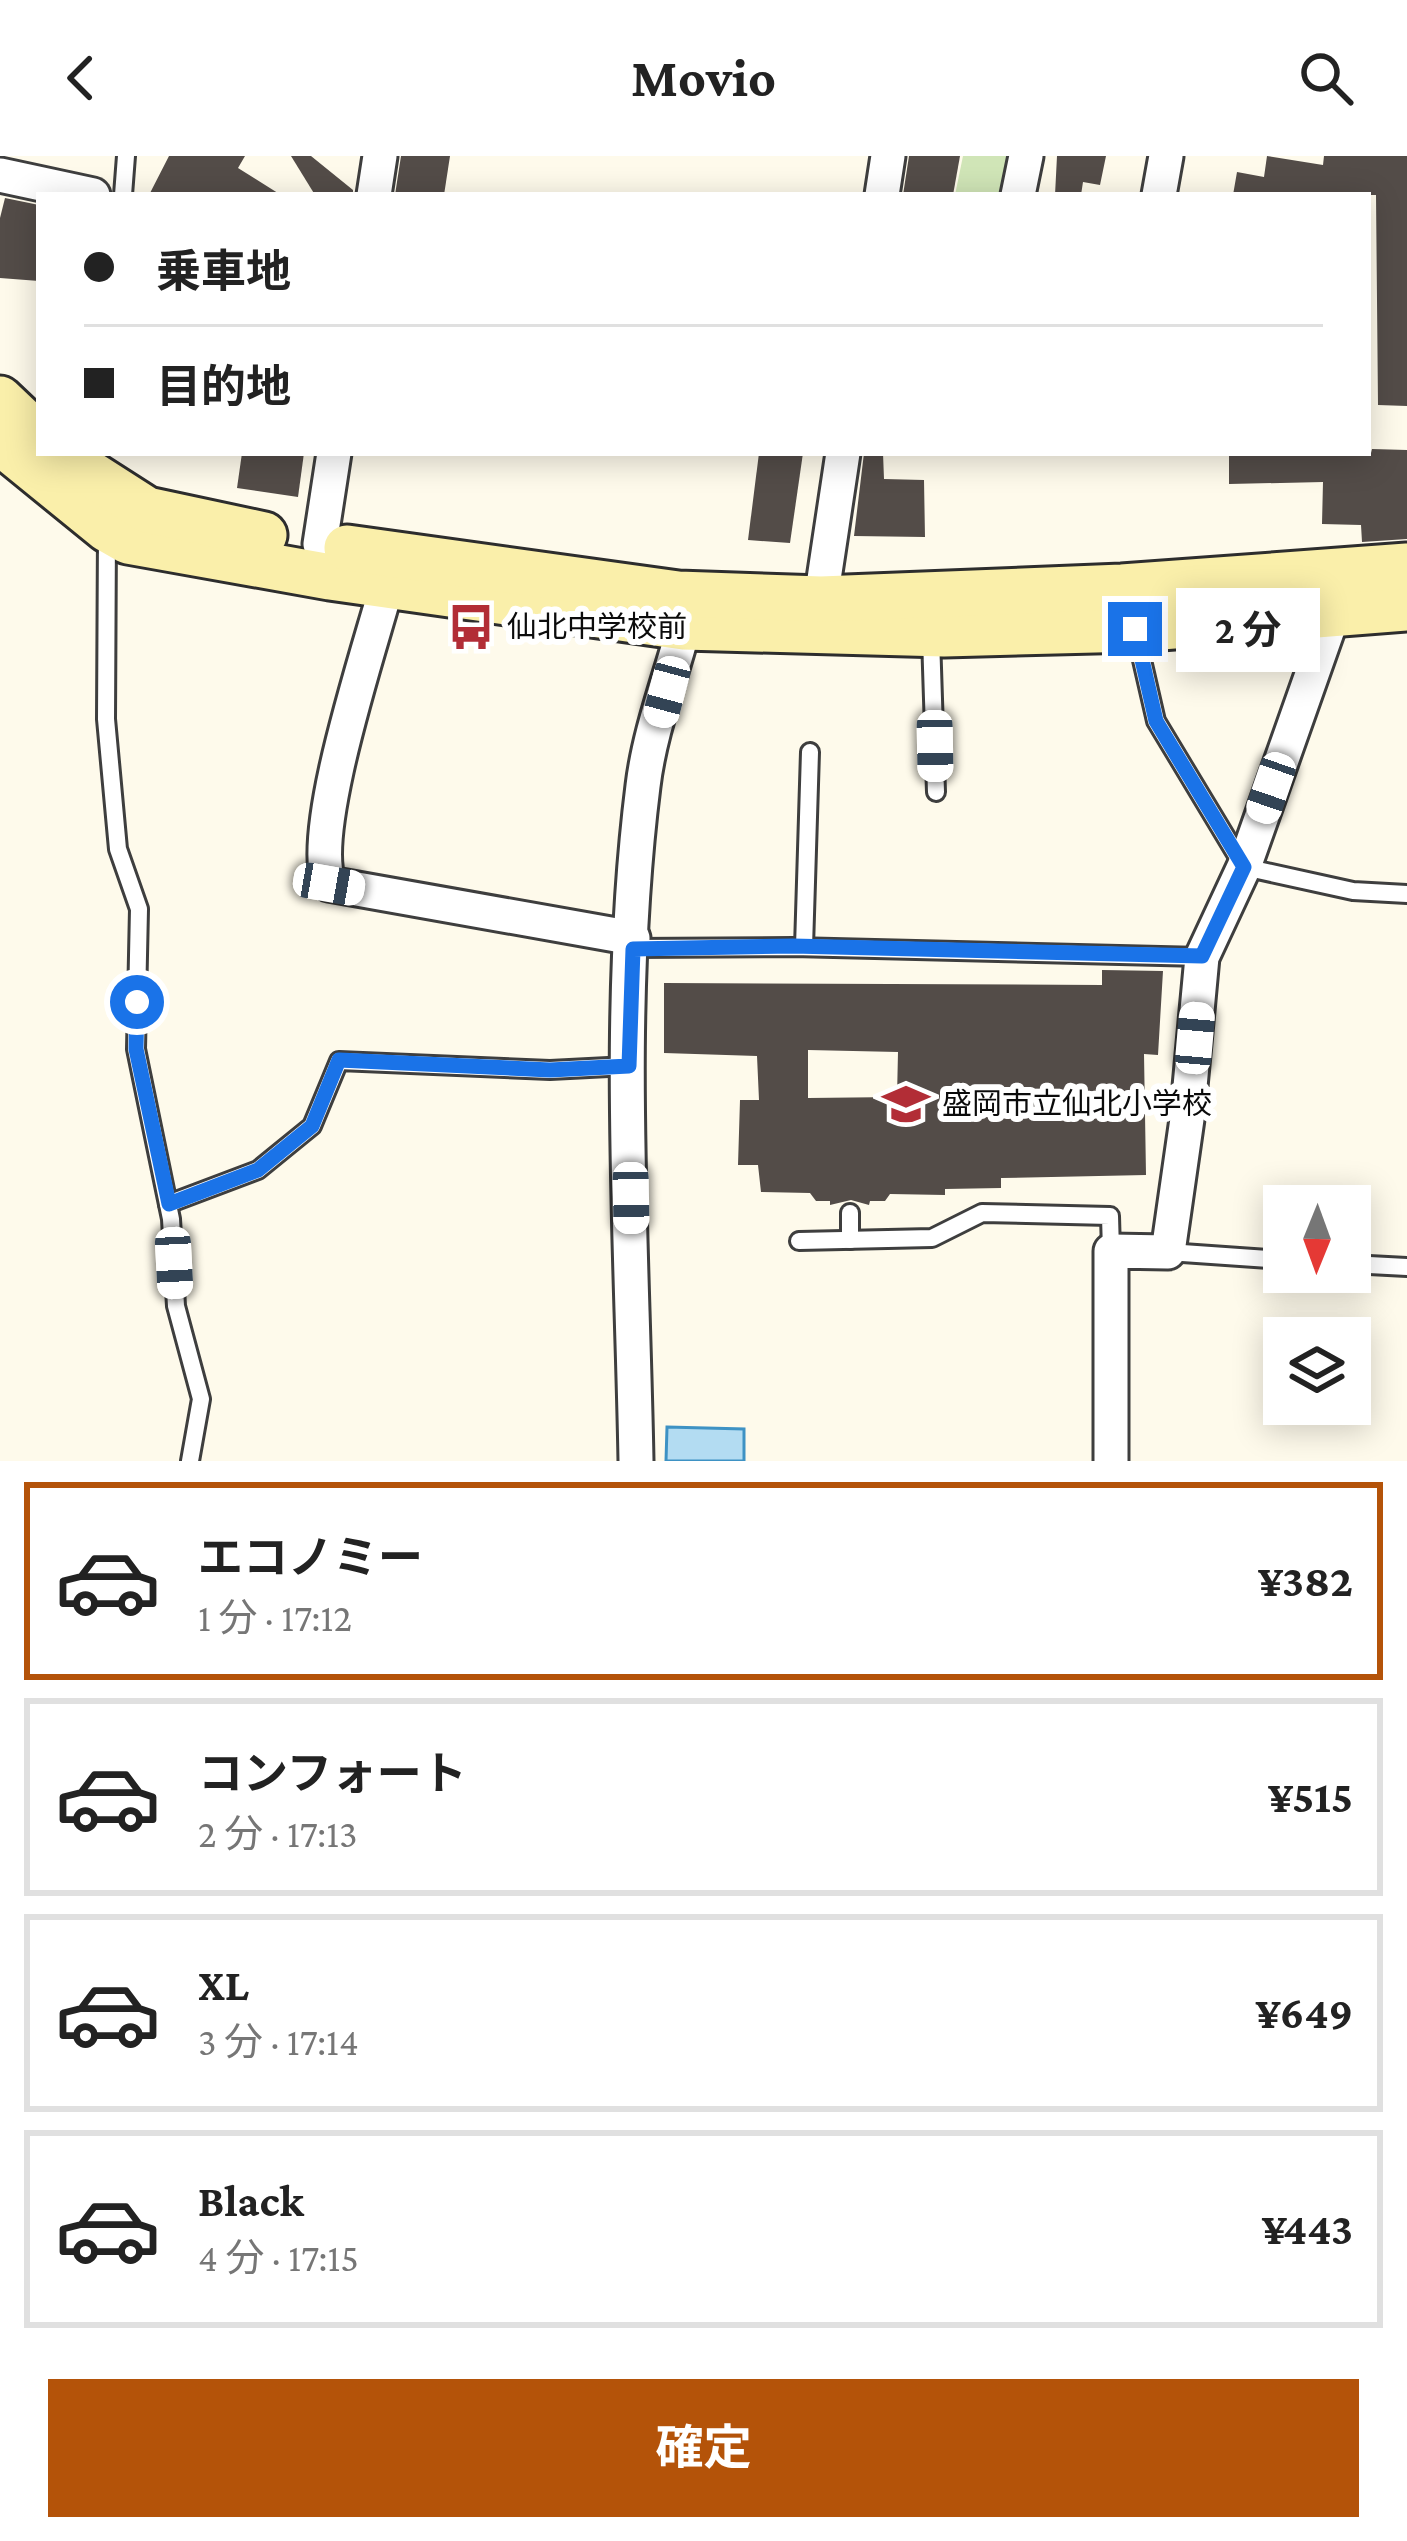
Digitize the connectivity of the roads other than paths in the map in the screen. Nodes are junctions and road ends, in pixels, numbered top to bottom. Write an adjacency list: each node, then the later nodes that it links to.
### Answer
1 (125, 156): 8 (lane)
2 (380, 156): 9 (street)
3 (888, 156): 10 (street)
4 (1026, 156): 11 (street)
5 (1166, 156): 12 (street)
6 (0, 175): 7 (street)
7 (79, 192)
8 (123, 192)
9 (374, 192)
10 (882, 192)
11 (1019, 192)
12 (1160, 192)
13 (0, 399): 14 (street)
14 (36, 433)
15 (0, 442): 19 (street)
16 (63, 456): 20 (street)
17 (334, 456): 20 (street)
18 (843, 456): 23 (street)
19 (107, 530): 22 (street); 37 (lane)
20 (320, 544): 23 (street)
21 (1407, 566): 23 (street)
22 (387, 585): 26 (street); 33 (street)
23 (821, 599)
24 (1407, 608): 25 (street)
25 (1334, 612): 27 (street); 31 (street)
26 (684, 627): 28 (street); 33 (street)
27 (1135, 629): 28 (street); 31 (lane)
28 (931, 634): 30 (lane)
29 (810, 752): 34 (lane)
30 (936, 792)
31 (1244, 867): 32 (lane); 35 (street)
32 (1407, 894)
33 (633, 943): 34 (lane); 36 (street)
34 (803, 947): 35 (lane)
35 (1202, 956): 42 (street)
36 (629, 1066): 37 (lane); 47 (street)
37 (169, 1204): 46 (lane)
38 (850, 1213): 39 (lane)
39 (850, 1240): 40 (lane); 41 (lane)
40 (799, 1241)
41 (1111, 1250): 42 (street); 48 (street)
42 (1168, 1252): 43 (lane)
43 (1263, 1259)
44 (1371, 1265): 45 (lane)
45 (1407, 1267)
46 (190, 1461)
47 (636, 1461)
48 (1112, 1461)

